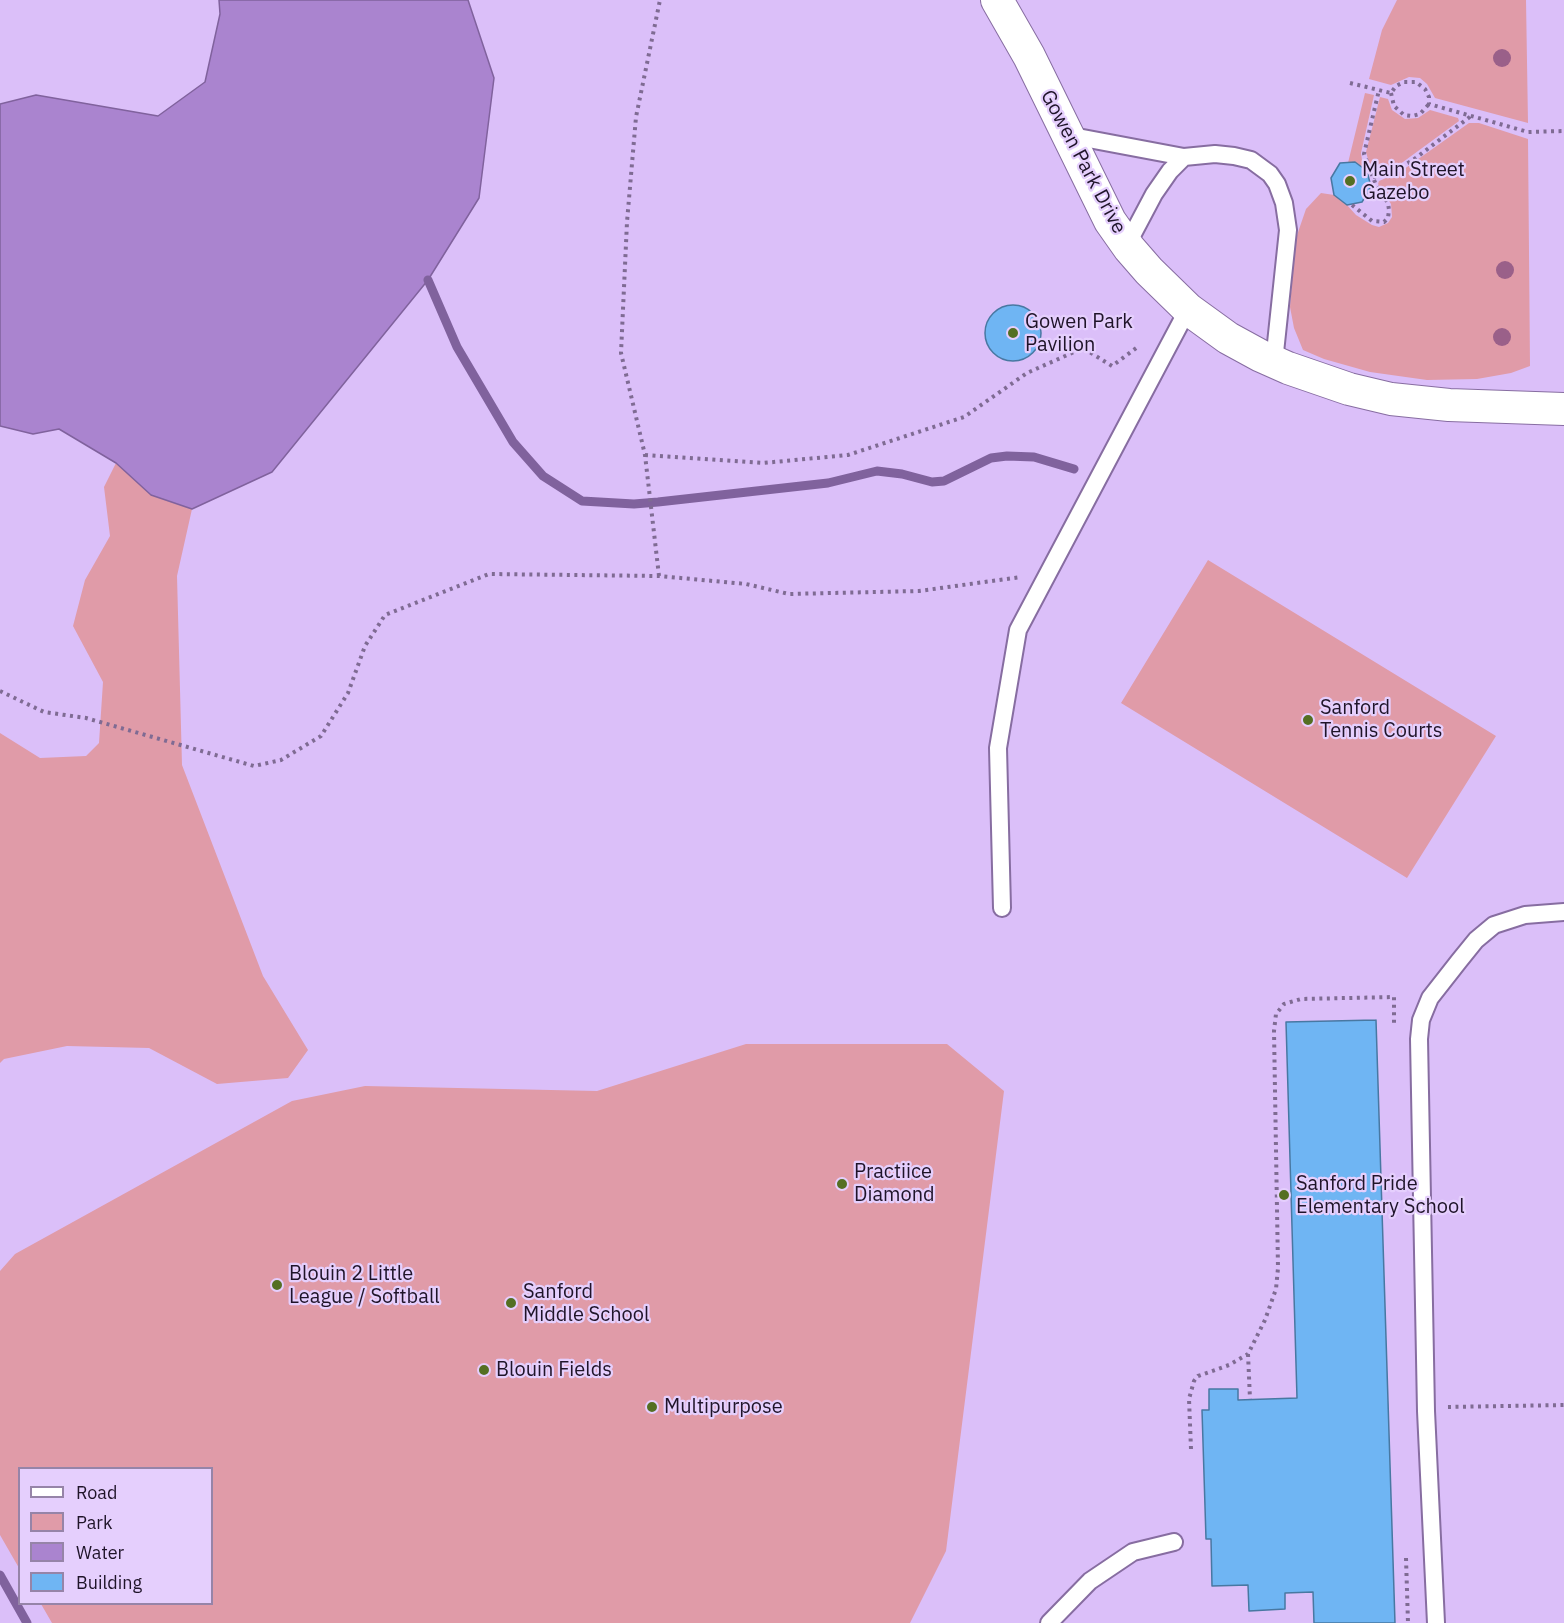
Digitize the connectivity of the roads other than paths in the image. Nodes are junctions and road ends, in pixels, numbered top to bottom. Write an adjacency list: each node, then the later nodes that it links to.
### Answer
1 (997, 0): 2 (street, Gowen Park Drive)
2 (1068, 135): 3 (lane); 4 (street, Gowen Park Drive)
3 (1184, 157): 4 (lane); 6 (lane)
4 (1128, 245): 5 (street, Gowen Park Drive)
5 (1188, 309): 6 (street, Gowen Park Drive); 8 (lane)
6 (1274, 362): 7 (street, Gowen Park Drive)
7 (1564, 409)
8 (1002, 908)
9 (1564, 912): 12 (lane)
10 (1174, 1542): 11 (lane)
11 (1049, 1623)
12 (1436, 1623)

